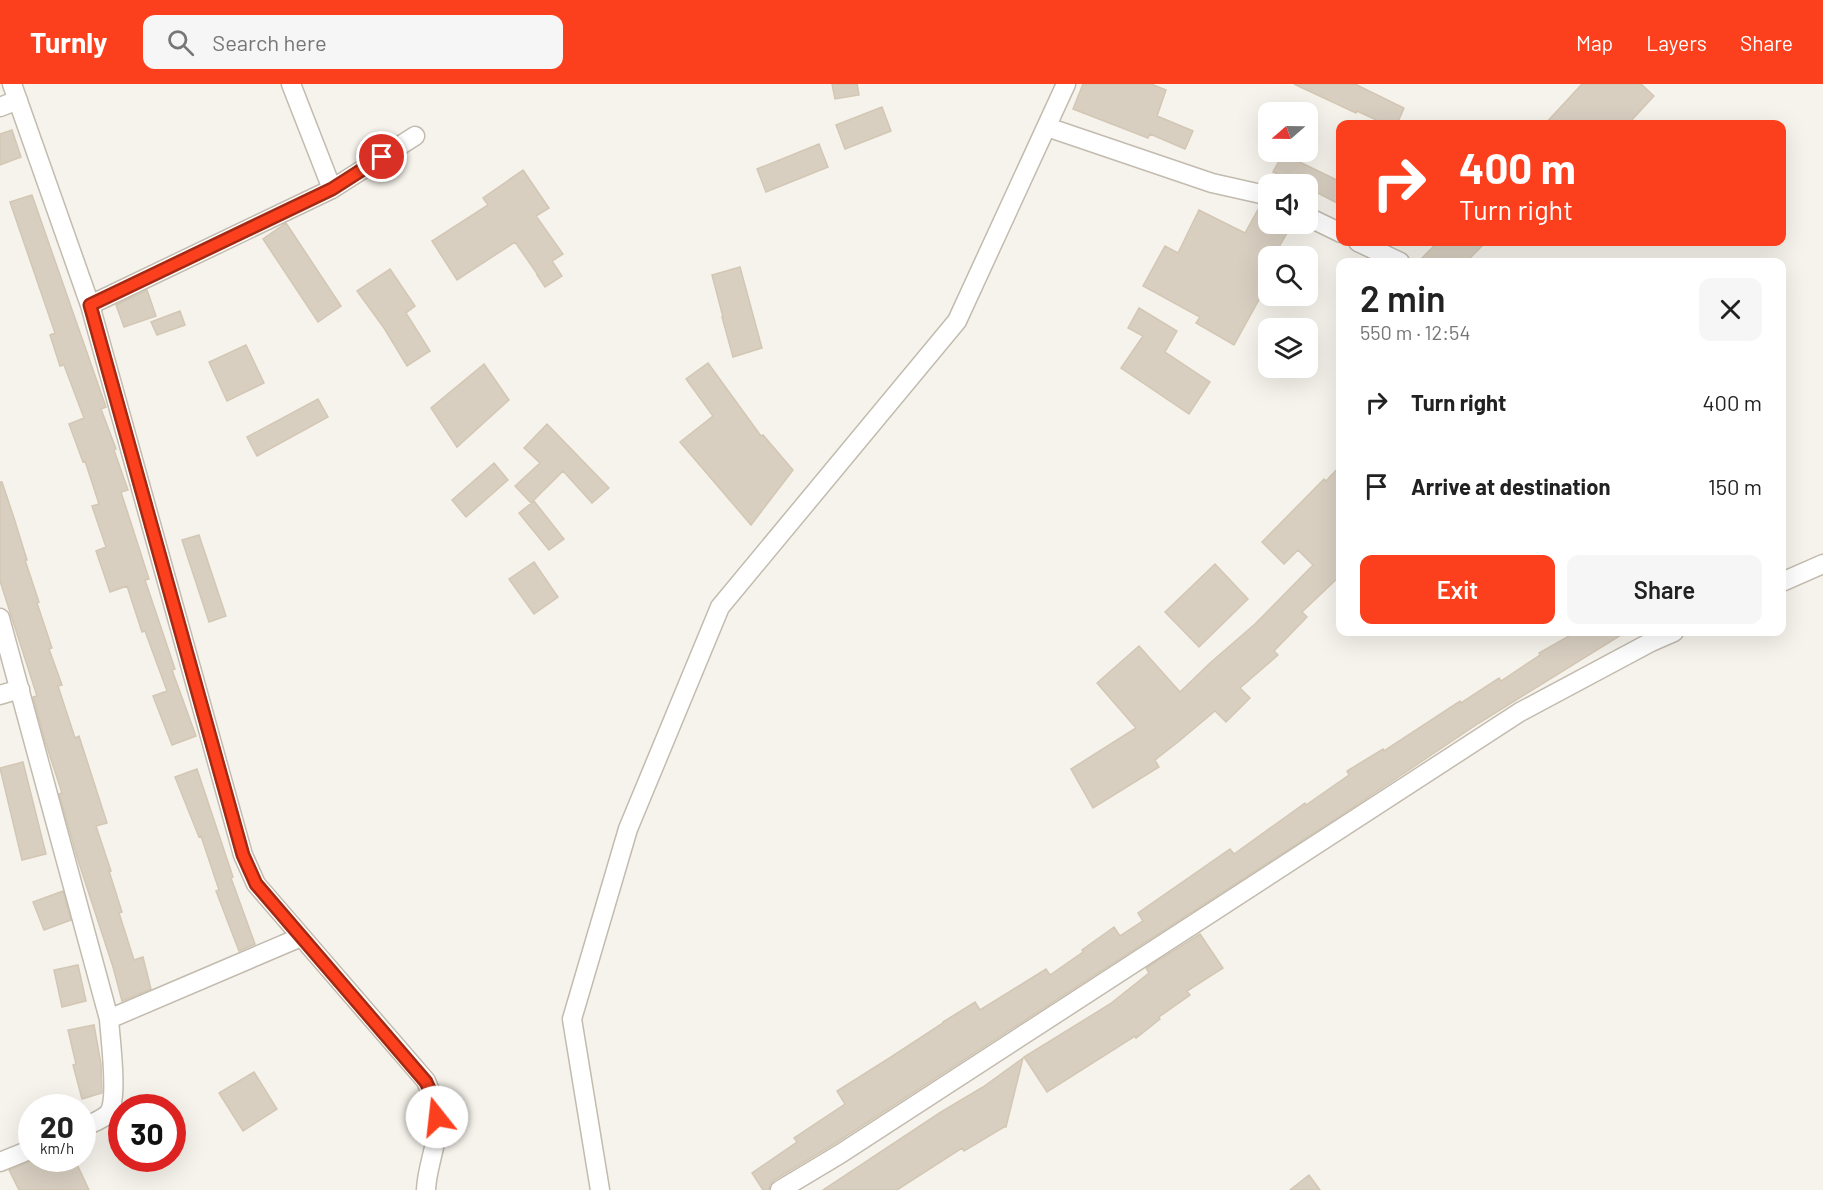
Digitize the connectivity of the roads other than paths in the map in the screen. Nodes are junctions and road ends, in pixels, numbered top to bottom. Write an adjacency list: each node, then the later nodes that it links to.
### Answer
1 (291, 84): 7 (street)
2 (1066, 84): 5 (street)
3 (15, 92): 4 (street); 13 (street)
4 (0, 106)
5 (1047, 127): 8 (street); 26 (street)
6 (415, 136): 7 (street)
7 (332, 189): 13 (street)
8 (1258, 193)
9 (1318, 222): 10 (street)
10 (1336, 231)
11 (1366, 246): 12 (street)
12 (1392, 258)
13 (90, 305): 20 (street)
14 (1823, 564): 15 (street)
15 (1786, 580)
16 (0, 618): 18 (street)
17 (1648, 637): 27 (street)
18 (20, 689): 19 (street); 21 (street)
19 (0, 695)
20 (301, 937): 21 (street); 25 (street)
21 (109, 1019): 22 (street)
22 (96, 1122)
23 (18, 1155): 24 (street)
24 (0, 1162)
25 (426, 1190)
26 (600, 1190)
27 (780, 1190)

